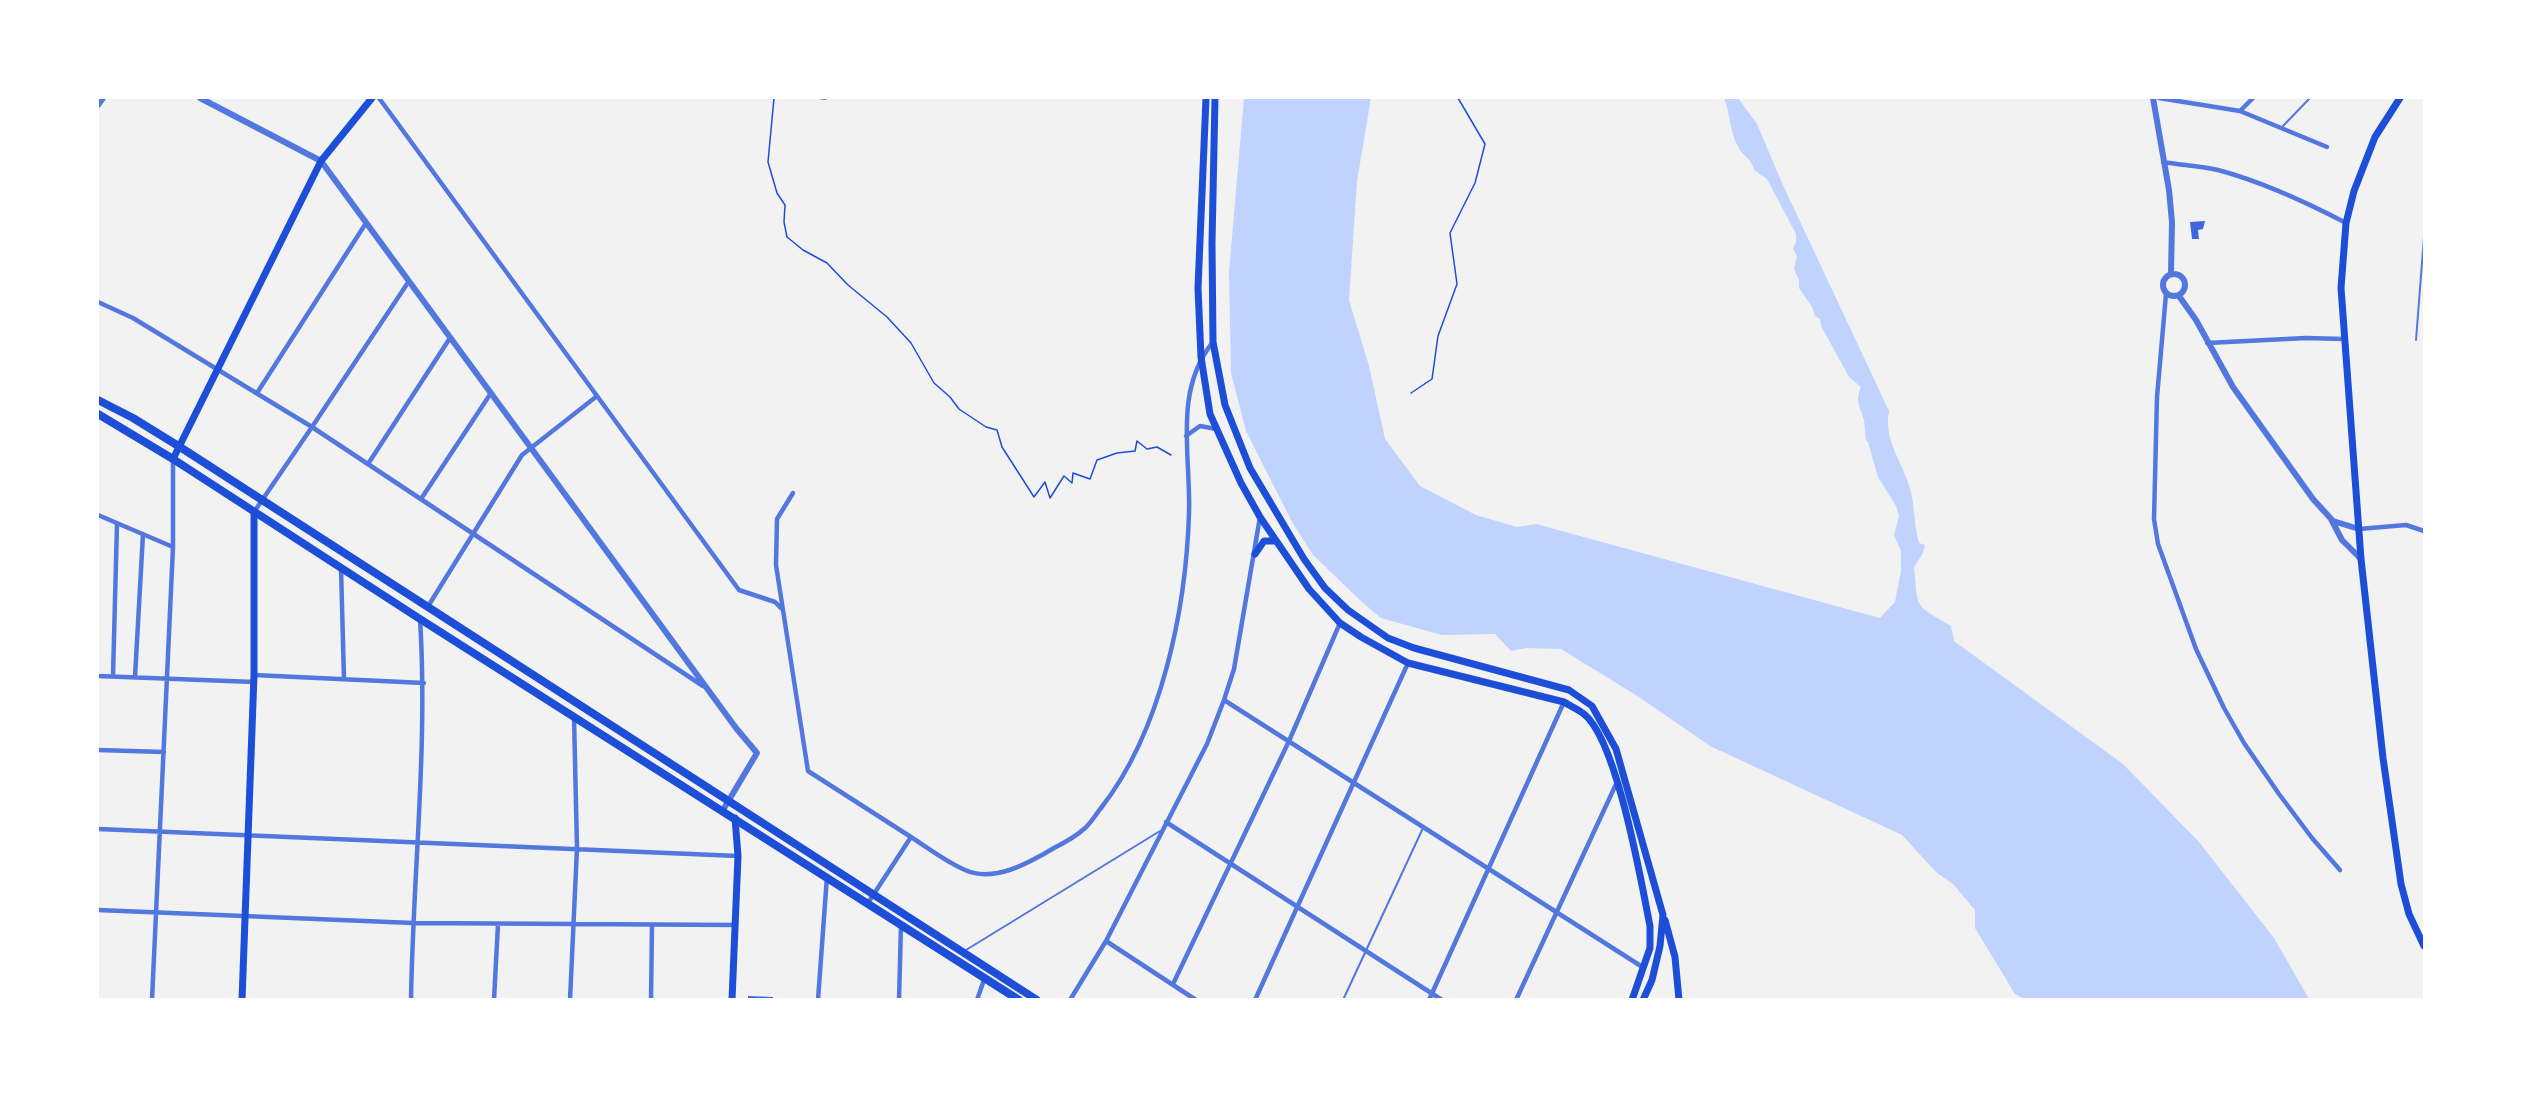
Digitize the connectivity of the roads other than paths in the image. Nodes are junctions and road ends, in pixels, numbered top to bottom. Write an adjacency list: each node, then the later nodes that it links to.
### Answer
1 (103, 98): 12 (street)
2 (200, 98): 16 (street)
3 (372, 98): 16 (main road)
4 (379, 98): 35 (street)
5 (1206, 98): 31 (main road)
6 (1215, 98): 29 (main road)
7 (2153, 98): 17 (street)
8 (2159, 98): 13 (street)
9 (2253, 98): 13 (street)
10 (2310, 98): 14 (lane)
11 (2400, 98): 19 (main road)
12 (98, 105)
13 (2240, 111): 14 (street)
14 (2282, 127): 15 (street)
15 (2327, 147)
16 (321, 161): 18 (street); 32 (main road)
17 (2163, 162): 19 (street); 21 (street)
18 (366, 223): 22 (street); 33 (street)
19 (2346, 223): 27 (main road)
20 (2424, 237): 28 (lane)
21 (2171, 274): 23 (street); 24 (street)
22 (409, 281): 26 (street); 38 (street)
23 (2166, 294): 24 (street); 100 (street)
24 (2179, 296): 30 (street)
25 (98, 302): 32 (street)
26 (450, 338): 34 (street); 44 (street)
27 (2344, 339): 30 (street); 53 (main road)
28 (2416, 340)
29 (1213, 342): 31 (street); 108 (main road)
30 (2207, 343): 51 (street)
31 (1201, 357): 39 (main road); 40 (street)
32 (218, 371): 33 (street); 41 (main road)
33 (257, 393): 38 (street)
34 (491, 393): 42 (street); 46 (street)
35 (597, 396): 42 (street); 63 (street)
36 (98, 400): 41 (main road)
37 (98, 414): 43 (main road)
38 (312, 427): 44 (street); 47 (street)
39 (1217, 429): 40 (street); 50 (main road)
40 (1186, 436): 94 (street)
41 (180, 447): 43 (main road); 47 (main road)
42 (530, 447): 56 (street); 76 (street)
43 (173, 459): 48 (main road); 58 (street)
44 (368, 464): 46 (street)
45 (793, 493): 63 (street)
46 (421, 499): 56 (street)
47 (262, 501): 48 (street); 62 (main road)
48 (254, 512): 61 (main road); 73 (main road)
49 (98, 515): 52 (street)
50 (1260, 517): 57 (main road); 59 (street)
51 (2330, 519): 53 (street); 60 (street)
52 (117, 524): 55 (street); 70 (street)
53 (2359, 529): 54 (street); 60 (main road)
54 (2424, 531)
55 (143, 534): 58 (street); 71 (street)
56 (473, 534): 62 (street); 76 (street)
57 (1276, 541): 59 (main road); 65 (main road)
58 (173, 547): 72 (street)
59 (1255, 554): 77 (street)
60 (2361, 559): 117 (main road)
61 (341, 567): 64 (main road); 74 (street)
62 (427, 608): 66 (main road)
63 (782, 609): 94 (street)
64 (420, 619): 67 (main road); 75 (street)
65 (1340, 623): 68 (main road); 80 (street)
66 (456, 626): 67 (main road); 85 (main road)
67 (449, 638): 79 (main road)
68 (1408, 663): 78 (main road); 84 (street)
69 (98, 676): 70 (street)
70 (113, 676): 71 (street)
71 (135, 677): 72 (street)
72 (167, 678): 73 (street); 82 (street)
73 (254, 678): 74 (street); 93 (main road)
74 (344, 679): 75 (street)
75 (424, 683): 95 (street)
76 (708, 689): 85 (street)
77 (1224, 699): 80 (street); 88 (street)
78 (1564, 702): 83 (main road); 99 (street)
79 (574, 717): 86 (main road); 96 (street)
80 (1289, 741): 84 (street); 98 (street)
81 (98, 750): 82 (street)
82 (164, 752): 92 (street)
83 (1617, 782): 106 (street); 120 (main road)
84 (1354, 783): 89 (street); 104 (street)
85 (729, 800): 86 (street); 102 (main road)
86 (723, 810): 87 (main road)
87 (735, 818): 97 (main road); 101 (main road)
88 (1166, 822): 91 (street); 98 (street)
89 (1423, 827): 99 (street); 118 (lane)
90 (98, 829): 92 (street)
91 (1162, 830): 116 (street); 119 (lane)
92 (160, 832): 93 (street); 107 (street)
93 (248, 836): 95 (street); 109 (main road)
94 (911, 837): 102 (street)
95 (417, 843): 96 (street); 110 (street)
96 (577, 848): 97 (street); 115 (street)
97 (738, 856): 113 (main road)
98 (1230, 863): 104 (street); 122 (street)
99 (1489, 869): 106 (street); 123 (street)
100 (2340, 870)
101 (827, 876): 103 (main road); 132 (street)
102 (873, 894): 103 (street); 119 (main road)
103 (868, 903): 114 (main road)
104 (1297, 906): 118 (street); 139 (street)
105 (98, 910): 107 (street)
106 (1557, 912): 120 (street); 143 (street)
107 (156, 913): 109 (street); 125 (street)
108 (1664, 915): 124 (main road); 146 (main road)
109 (245, 917): 110 (street); 126 (main road)
110 (413, 923): 111 (street); 127 (street)
111 (498, 924): 115 (street); 128 (street)
112 (652, 925): 113 (street); 115 (street); 130 (street)
113 (735, 925): 131 (main road)
114 (902, 925): 121 (main road); 133 (street)
115 (572, 926): 129 (street)
116 (1106, 941): 122 (street); 137 (street)
117 (2424, 946)
118 (1365, 950): 123 (street); 140 (lane)
119 (963, 952): 136 (main road)
120 (1643, 972): 124 (main road); 144 (main road)
121 (985, 977): 134 (street); 135 (main road)
122 (1173, 984): 138 (street)
123 (1432, 993): 141 (street); 142 (street)
124 (1645, 998): 144 (main road); 145 (main road)
125 (152, 999)
126 (243, 999)
127 (411, 999)
128 (494, 999)
129 (570, 999)
130 (651, 999)
131 (732, 999)
132 (818, 999)
133 (899, 999)
134 (977, 999)
135 (1019, 999)
136 (1037, 999)
137 (1070, 999)
138 (1196, 999)
139 (1255, 999)
140 (1343, 999)
141 (1429, 999)
142 (1442, 999)
143 (1516, 999)
144 (1633, 999)
145 (1653, 999)
146 (1679, 999)

